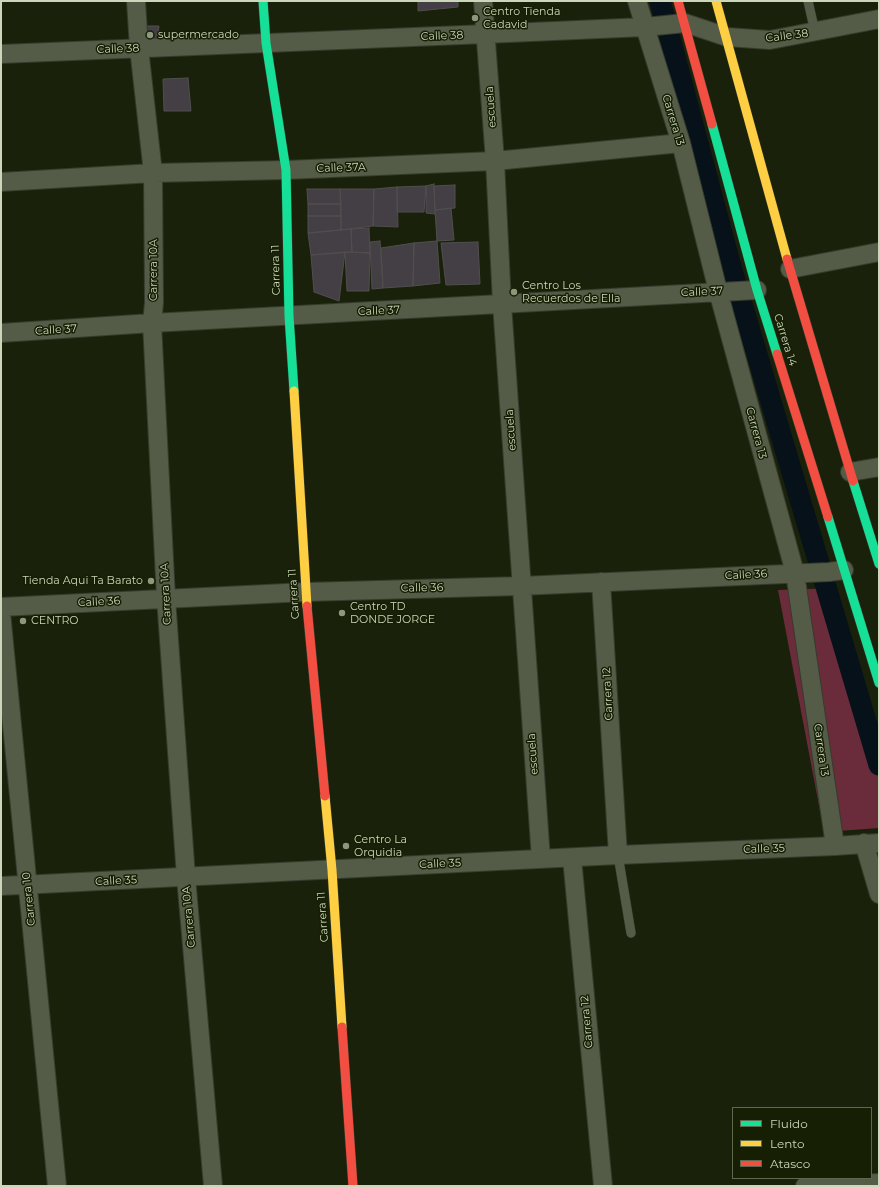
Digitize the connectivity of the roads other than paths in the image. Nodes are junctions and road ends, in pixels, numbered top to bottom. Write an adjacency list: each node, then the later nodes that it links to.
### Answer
1 (136, 1): 15 (street, Carrera 10A)
2 (263, 1): 14 (main road, Carrera 11)
3 (483, 1): 12 (street, escuela)
4 (637, 1): 10 (street, Carrera 13)
5 (678, 1): 9 (main road, Carrera 14)
6 (716, 1): 13 (main road)
7 (808, 1): 11 (lane)
8 (879, 19): 11 (street, Calle 38)
9 (678, 23): 10 (street, Calle 38); 13 (street, Calle 38); 24 (main road, Carrera 14)
10 (648, 26): 12 (street, Calle 38); 17 (street, Carrera 13)
11 (815, 32): 13 (street, Calle 38)
12 (486, 34): 14 (street, Calle 38); 18 (street, escuela)
13 (727, 37): 23 (main road)
14 (266, 43): 15 (street, Calle 38); 19 (main road, Carrera 11)
15 (139, 48): 16 (street, Calle 38); 20 (street, Carrera 10A)
16 (1, 54)
17 (681, 143): 18 (street, Calle 37A); 25 (street, Carrera 13)
18 (494, 161): 19 (street, Calle 37A); 26 (street, escuela)
19 (286, 170): 20 (street, Calle 37A); 27 (main road, Carrera 11)
20 (153, 172): 21 (street, Calle 37A); 28 (street, Carrera 10A)
21 (1, 182)
22 (879, 252): 23 (street)
23 (790, 269): 31 (main road)
24 (750, 290): 25 (street, Calle 37); 33 (main road, Carrera 14)
25 (720, 291): 26 (street, Calle 37); 34 (street, Carrera 13)
26 (502, 304): 27 (street, Calle 37); 36 (street, escuela)
27 (290, 316): 28 (street, Calle 37); 37 (main road, Carrera 11)
28 (152, 323): 29 (street, Calle 37); 38 (street, Carrera 10A)
29 (1, 333)
30 (879, 467): 31 (street)
31 (850, 472): 32 (main road)
32 (879, 564)
33 (836, 571): 34 (street, Calle 36); 41 (main road, Carrera 14)
34 (797, 573): 35 (street, Calle 36); 43 (street, Carrera 13)
35 (601, 582): 36 (street, Calle 36); 44 (street, Carrera 12)
36 (522, 586): 37 (street, Calle 36); 46 (street, escuela)
37 (306, 592): 38 (street, Calle 36); 47 (main road, Carrera 11)
38 (166, 598): 39 (street, Calle 36); 48 (street, Carrera 10A)
39 (1, 607)
40 (1, 612): 49 (street, Carrera 10)
41 (879, 683)
42 (872, 843): 43 (street, Calle 35); 51 (street)
43 (835, 846): 44 (street, Calle 35)
44 (618, 855): 45 (street, Calle 35); 52 (lane)
45 (572, 858): 46 (street, Calle 35); 58 (street, Carrera 12)
46 (541, 859): 47 (street, Calle 35)
47 (332, 870): 48 (street, Calle 35); 57 (main road, Carrera 11)
48 (186, 877): 49 (street, Calle 35); 56 (street, Carrera 10A)
49 (28, 885): 50 (street, Calle 35); 55 (street, Carrera 10)
50 (1, 886)
51 (879, 894)
52 (631, 933)
53 (879, 1183): 54 (street)
54 (841, 1185): 59 (street)
55 (57, 1186)
56 (214, 1186)
57 (353, 1186)
58 (603, 1186)
59 (805, 1186)

